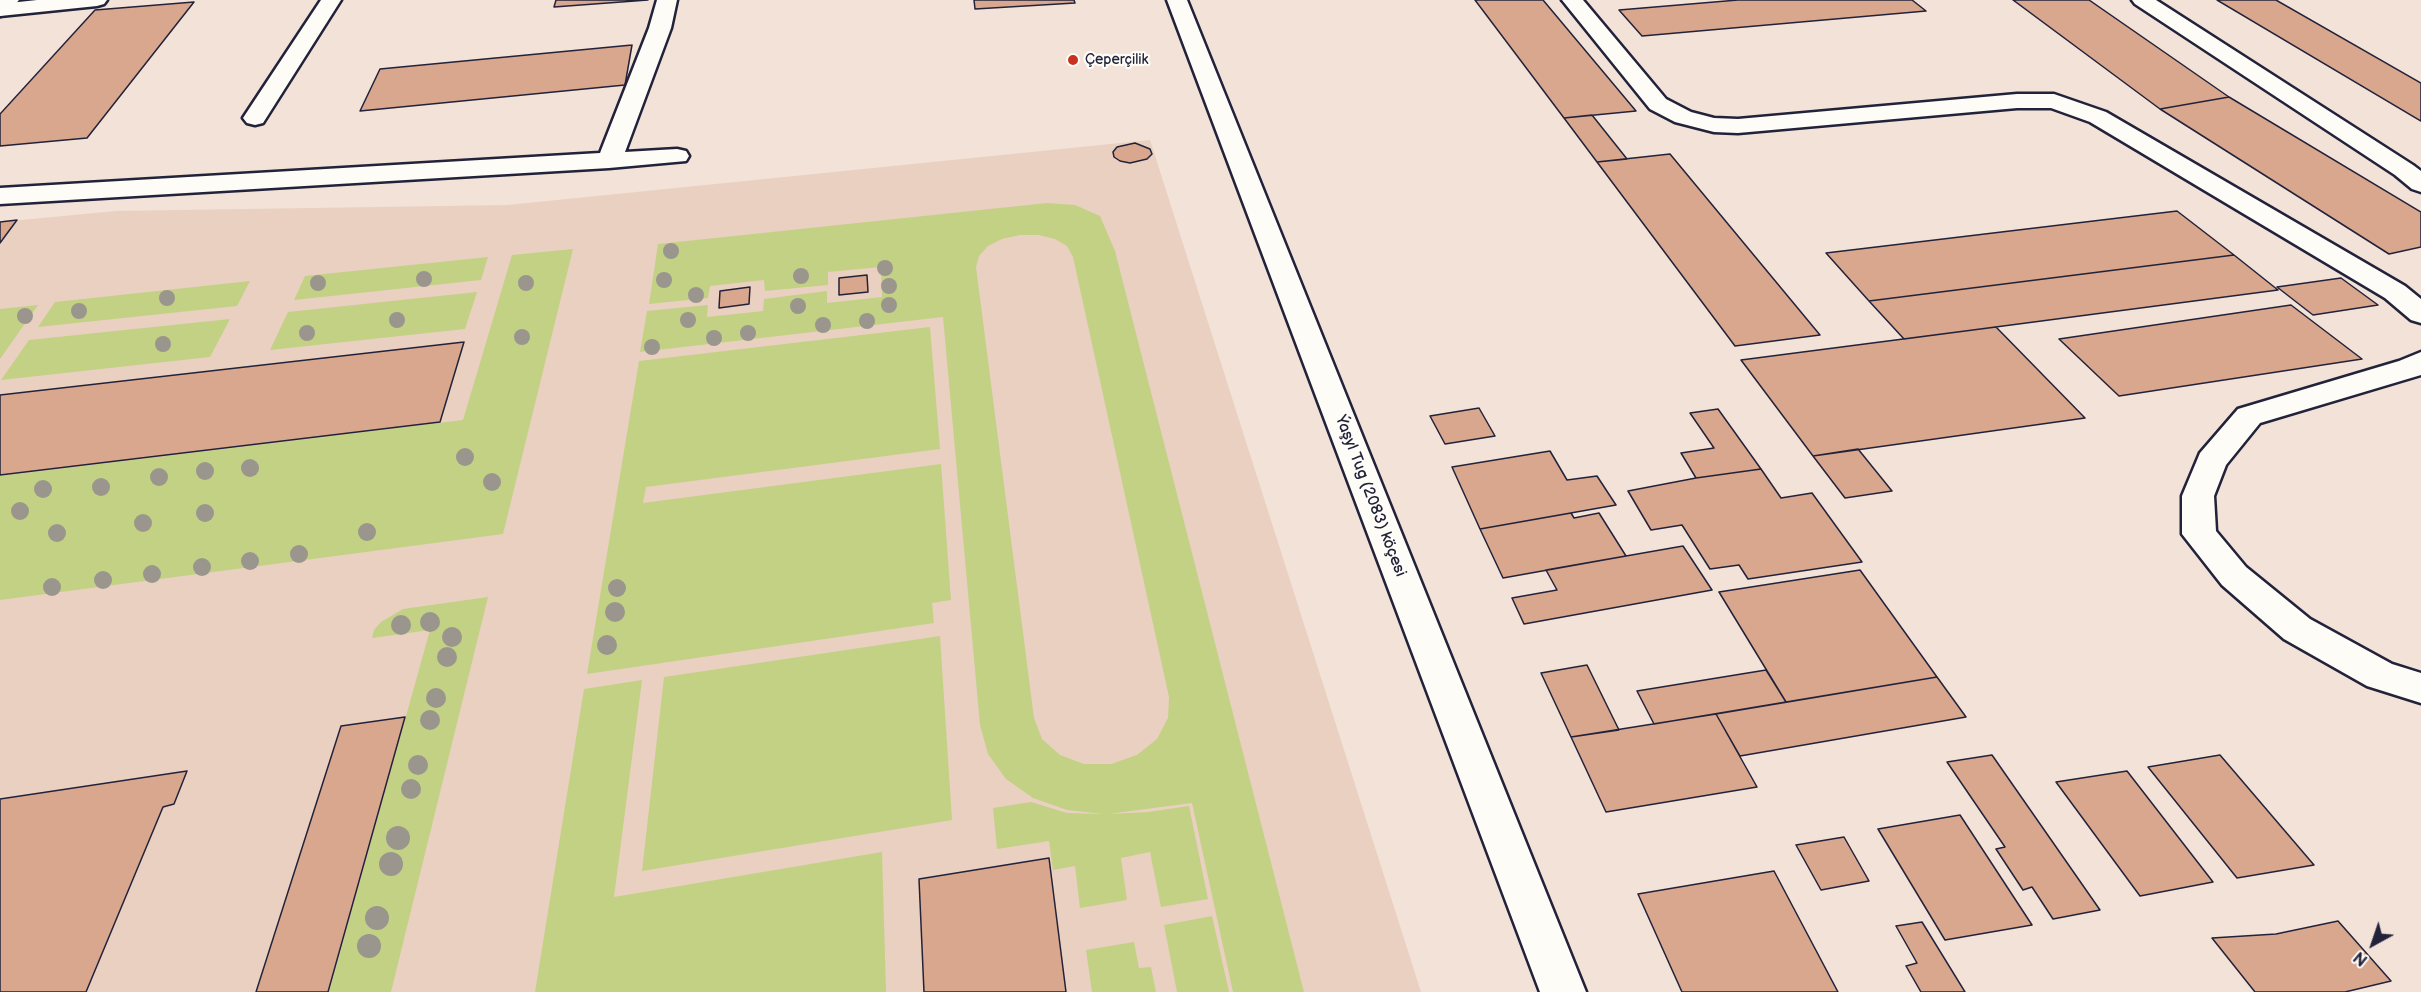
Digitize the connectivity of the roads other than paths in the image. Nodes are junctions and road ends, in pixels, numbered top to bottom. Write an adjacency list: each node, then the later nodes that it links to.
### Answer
1 (9, 0): 8 (street)
2 (97, 0): 8 (street)
3 (331, 0): 9 (street)
4 (667, 0): 11 (street)
5 (1177, 0): 17 (street, Ýaşyl Tug (2083) köçesi)
6 (1572, 0): 14 (street)
7 (2142, 0): 12 (street)
8 (0, 10)
9 (255, 118)
10 (677, 156): 11 (street)
11 (609, 161): 13 (street)
12 (2415, 174)
13 (0, 196)
14 (2421, 314)
15 (2421, 361): 16 (street)
16 (2421, 688)
17 (1563, 992)

